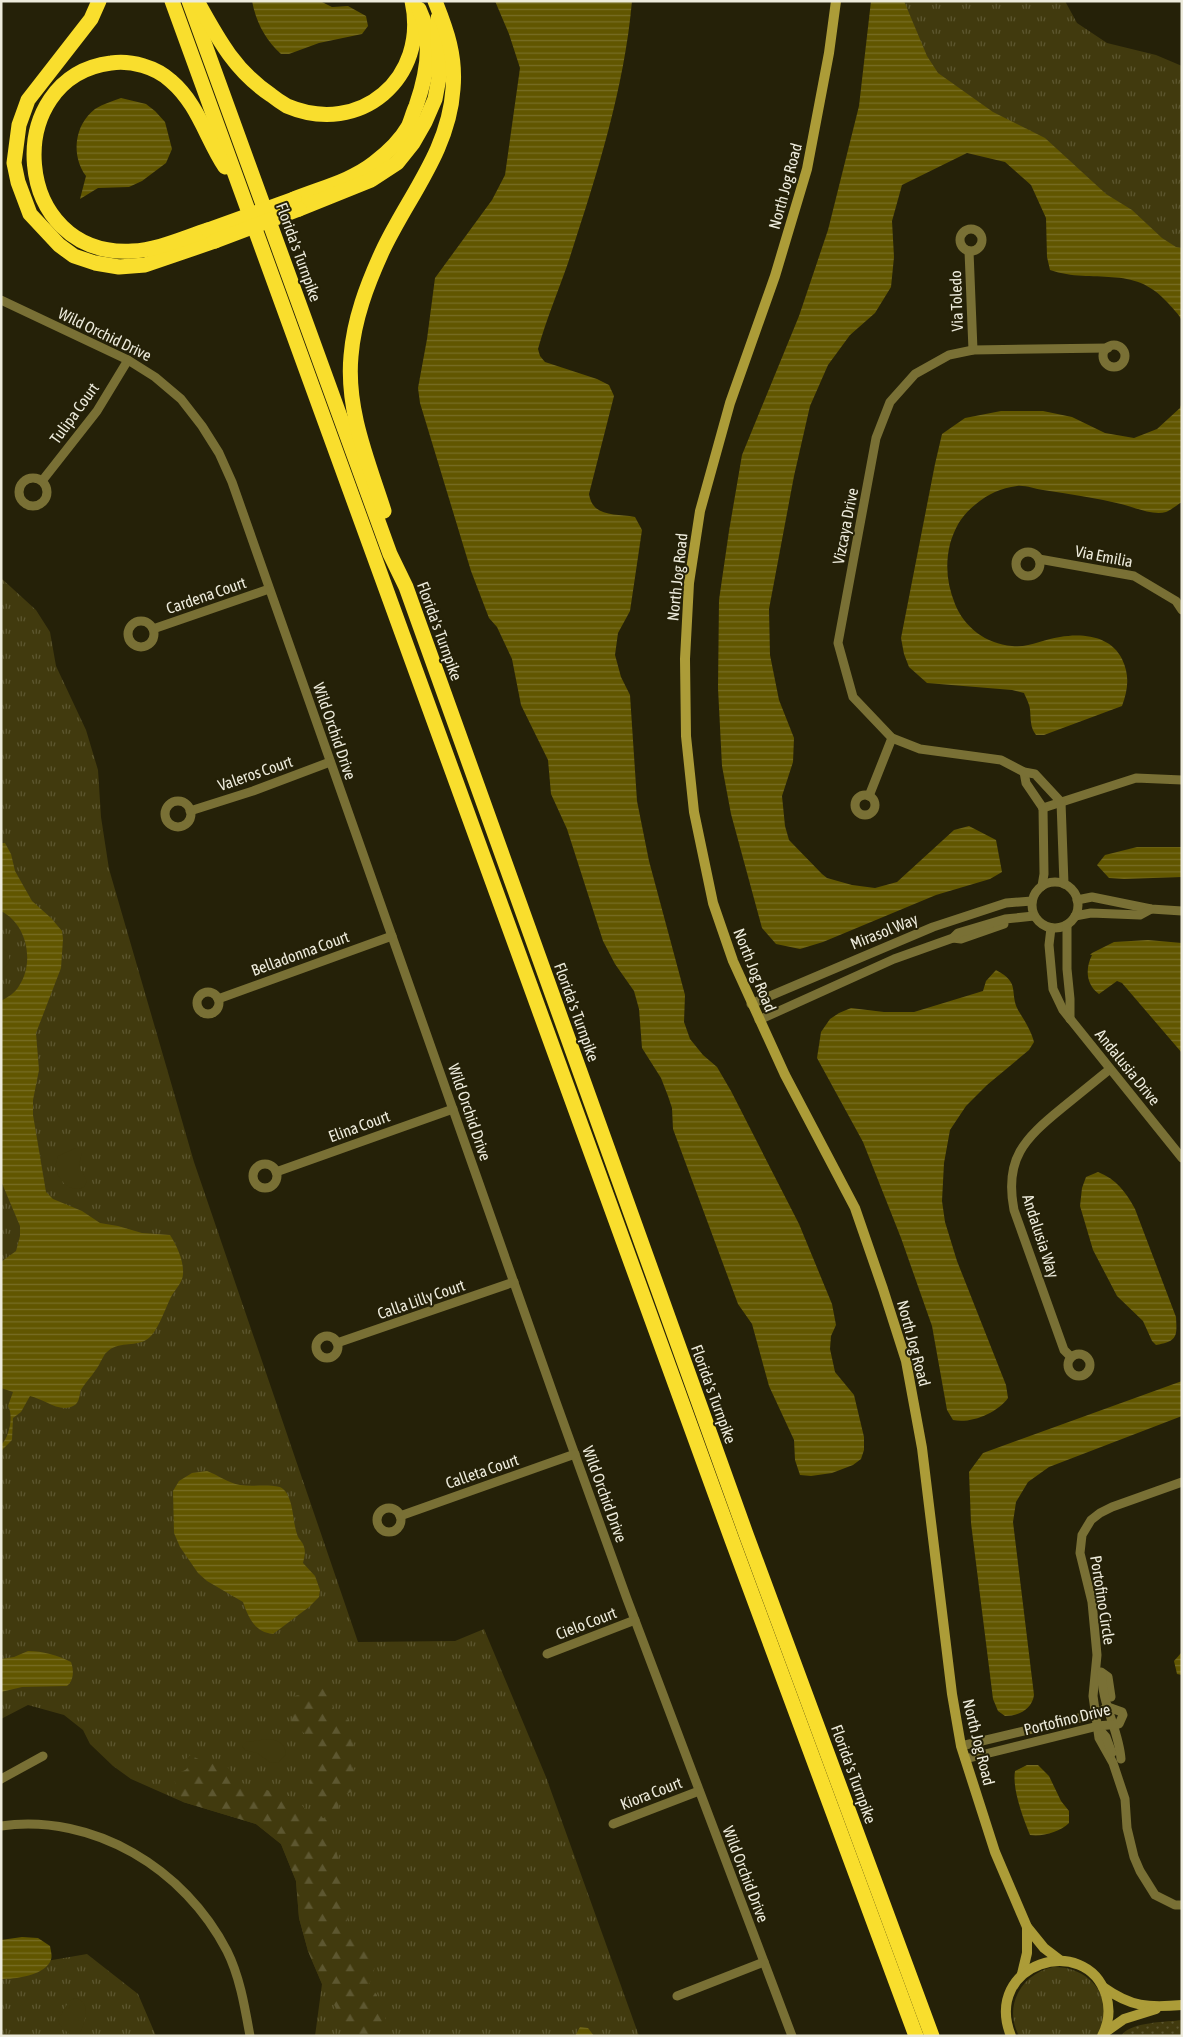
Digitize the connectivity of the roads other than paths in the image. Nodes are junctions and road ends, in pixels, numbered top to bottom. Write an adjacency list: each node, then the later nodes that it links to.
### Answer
1 (99, 1): 10 (highway)
2 (172, 1): 8 (highway, Florida's Turnpike)
3 (189, 1): 18 (highway, Florida's Turnpike)
4 (197, 1): 5 (highway)
5 (414, 1): 9 (highway)
6 (836, 1): 43 (street, North Jog Road)
7 (436, 4): 9 (highway); 18 (highway)
8 (243, 193): 10 (highway); 83 (highway, Florida's Turnpike)
9 (296, 204): 10 (highway, bridge)
10 (211, 236)
11 (969, 251): 14 (street, Via Toledo)
12 (1, 300): 15 (street, Wild Orchid Drive)
13 (1108, 348): 14 (street, Vizcaya Drive)
14 (973, 350): 23 (street, Vizcaya Drive)
15 (128, 360): 16 (street, Tulipa Court); 19 (street, Wild Orchid Drive)
16 (42, 481)
17 (1039, 559): 20 (street, Via Emilia)
18 (406, 587): 84 (highway, Florida's Turnpike)
19 (269, 589): 22 (street, Cardena Court); 24 (street, Wild Orchid Drive)
20 (1179, 599): 21 (street, Via Emilia)
21 (1182, 610)
22 (153, 629)
23 (892, 738): 25 (street, Vizcaya Drive); 27 (street)
24 (330, 762): 30 (street, Valeros Court); 41 (street, Wild Orchid Drive)
25 (1024, 772): 28 (street, Vizcaya Drive); 29 (street)
26 (1182, 780): 28 (street)
27 (869, 796)
28 (1061, 802): 29 (street); 31 (street)
29 (1043, 808): 32 (street)
30 (190, 811)
31 (1064, 884): 32 (street); 33 (street)
32 (1042, 886): 34 (street)
33 (1077, 900): 35 (street); 38 (street)
34 (1032, 901): 37 (street); 43 (street, Mirasol Way)
35 (1151, 909): 36 (street); 38 (street)
36 (1182, 911)
37 (1034, 916): 40 (street); 45 (street, Mirasol Way)
38 (1075, 916): 39 (street)
39 (1067, 925): 40 (street); 44 (street)
40 (1050, 928): 44 (street, Andalusia Drive)
41 (392, 936): 42 (street, Belladonna Court); 47 (street, Wild Orchid Drive)
42 (218, 999)
43 (752, 1004): 45 (street, North Jog Road)
44 (1070, 1019): 46 (street, Andalusia Drive)
45 (759, 1020): 63 (street, North Jog Road)
46 (1110, 1069): 48 (street, Andalusia Drive); 52 (street, Andalusia Way)
47 (453, 1109): 49 (street, Elina Court); 50 (street, Wild Orchid Drive)
48 (1182, 1158)
49 (276, 1172)
50 (514, 1282): 51 (street, Calla Lilly Court); 53 (street, Wild Orchid Drive)
51 (337, 1343)
52 (1071, 1357)
53 (574, 1454): 55 (street, Calleta Court); 56 (street, Wild Orchid Drive)
54 (1182, 1482): 58 (street, Portofino Circle)
55 (400, 1516)
56 (635, 1620): 57 (street, Cielo Court); 68 (street, Wild Orchid Drive)
57 (547, 1654)
58 (1095, 1666): 59 (street, Portofino Circle); 60 (street, Portofino Circle)
59 (1108, 1706): 60 (street, Portofino Drive); 61 (street, Portofino Circle)
60 (1096, 1714): 62 (street, Portofino Circle); 63 (street, Portofino Drive)
61 (1113, 1726): 62 (street, Portofino Drive); 66 (street, Portofino Circle)
62 (1098, 1727): 65 (street, Portofino Drive); 66 (street, Portofino Circle)
63 (961, 1746): 65 (street, North Jog Road)
64 (43, 1756): 67 (street)
65 (965, 1759): 72 (street, North Jog Road)
66 (1117, 1761): 71 (street, Portofino Circle)
67 (1, 1779)
68 (699, 1791): 69 (street, Kiora Court); 74 (street, Wild Orchid Drive)
69 (613, 1824)
70 (1, 1826): 81 (street)
71 (1182, 1905)
72 (1027, 1927): 73 (street, North Jog Road); 75 (street, North Jog Road)
73 (1061, 1961): 75 (street); 76 (street)
74 (764, 1962): 77 (street); 82 (street, Wild Orchid Drive)
75 (1022, 1974): 85 (street)
76 (1102, 1986): 79 (street); 80 (street)
77 (676, 1996)
78 (1182, 2005): 79 (street)
79 (1162, 2007): 80 (street)
80 (1103, 2035)
81 (250, 2036)
82 (792, 2036)
83 (916, 2036)
84 (932, 2036)
85 (1011, 2036)

